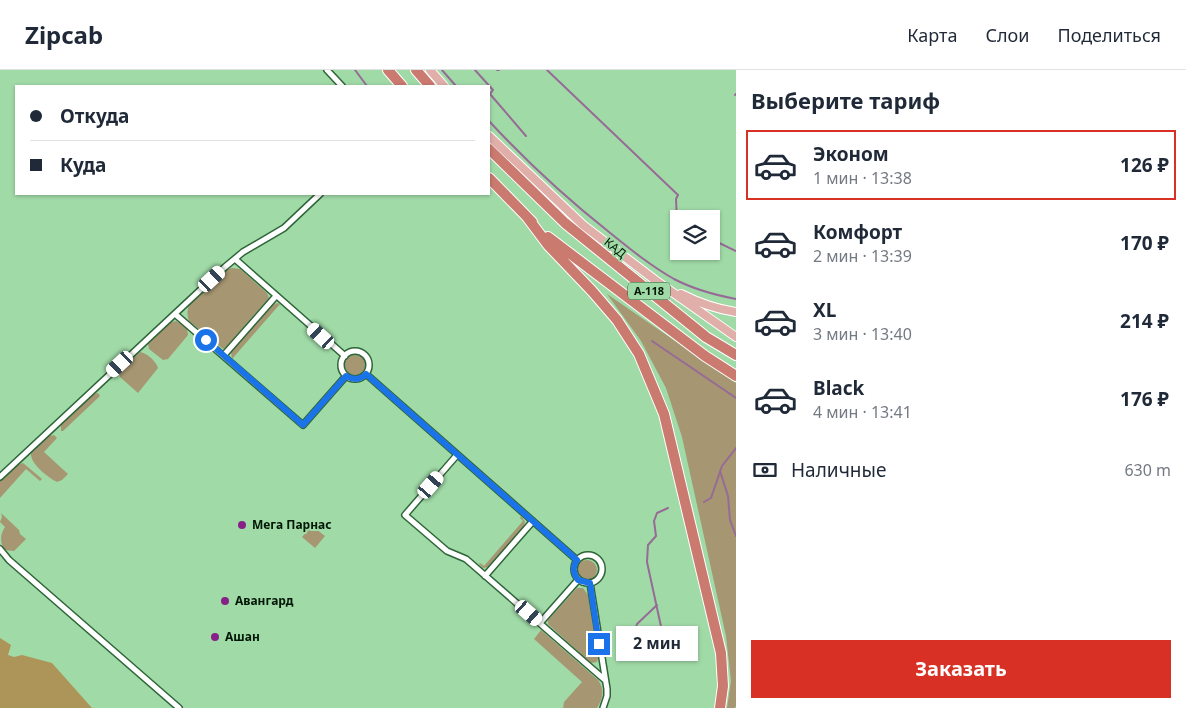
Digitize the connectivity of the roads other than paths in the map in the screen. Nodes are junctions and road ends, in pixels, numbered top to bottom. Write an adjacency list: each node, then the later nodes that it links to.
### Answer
1 (327, 70): 5 (street)
2 (388, 70): 6 (highway)
3 (416, 70): 7 (highway)
4 (430, 70): 8 (main road)
5 (341, 85)
6 (401, 85)
7 (429, 85)
8 (443, 85)
9 (490, 137): 15 (main road)
10 (490, 150): 21 (highway, КАД / А-118)
11 (490, 179): 13 (highway, А-118)
12 (319, 195): 14 (street)
13 (527, 217): 25 (highway, А-118); 40 (highway)
14 (235, 259): 16 (street); 18 (street)
15 (655, 280): 17 (main road); 19 (main road)
16 (276, 296): 20 (street); 22 (street)
17 (736, 312)
18 (175, 314): 20 (street); 27 (street)
19 (736, 337)
20 (224, 355): 24 (street)
21 (736, 355)
22 (345, 356): 23 (street); 24 (street)
23 (366, 374): 24 (street); 26 (street)
24 (346, 376)
25 (736, 376)
26 (458, 455): 28 (street); 33 (street)
27 (0, 476)
28 (533, 521): 32 (street); 33 (street)
29 (0, 549): 31 (street)
30 (0, 555): 31 (street)
31 (9, 560): 38 (street)
32 (577, 560): 34 (street); 35 (street)
33 (485, 576): 36 (street)
34 (578, 580): 35 (street); 36 (street)
35 (590, 583): 37 (street)
36 (540, 623): 37 (street)
37 (605, 680): 39 (street)
38 (178, 708)
39 (603, 708)
40 (720, 708)

